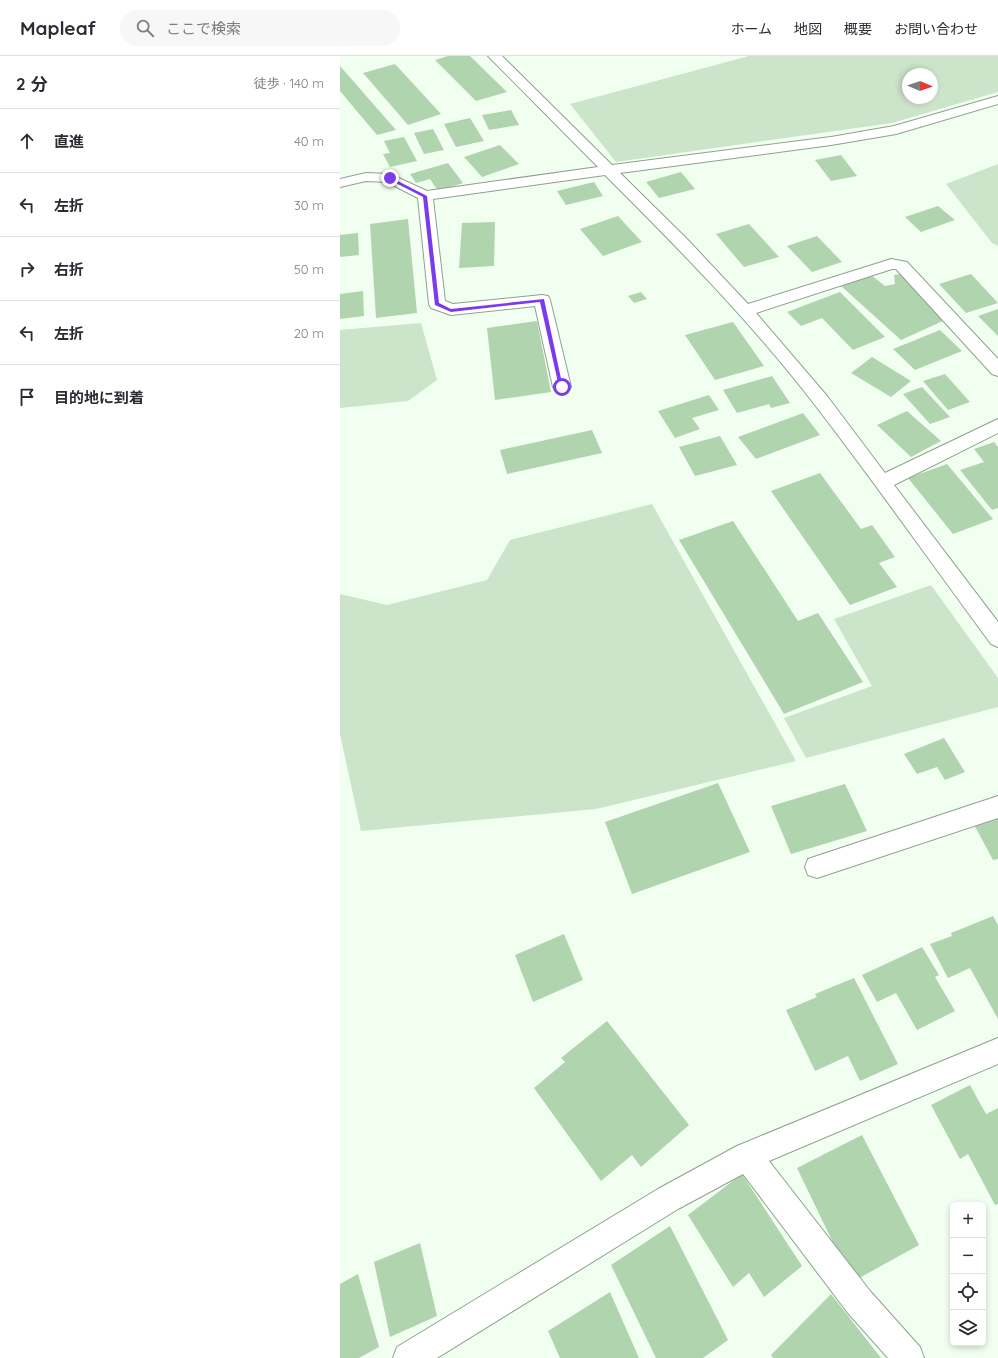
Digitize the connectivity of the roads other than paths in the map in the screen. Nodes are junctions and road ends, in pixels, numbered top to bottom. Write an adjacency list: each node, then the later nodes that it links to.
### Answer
1 (496, 56): 3 (street)
2 (998, 100): 3 (street)
3 (608, 170): 5 (street); 6 (street)
4 (340, 182): 5 (street)
5 (425, 196): 8 (street)
6 (745, 312): 7 (street); 10 (street)
7 (998, 370)
8 (562, 387)
9 (998, 425): 10 (street)
10 (883, 482): 11 (street)
11 (998, 638)
12 (998, 807): 13 (street)
13 (817, 867)
14 (998, 1051): 15 (street)
15 (747, 1156): 16 (street); 17 (street)
16 (408, 1358)
17 (909, 1358)

